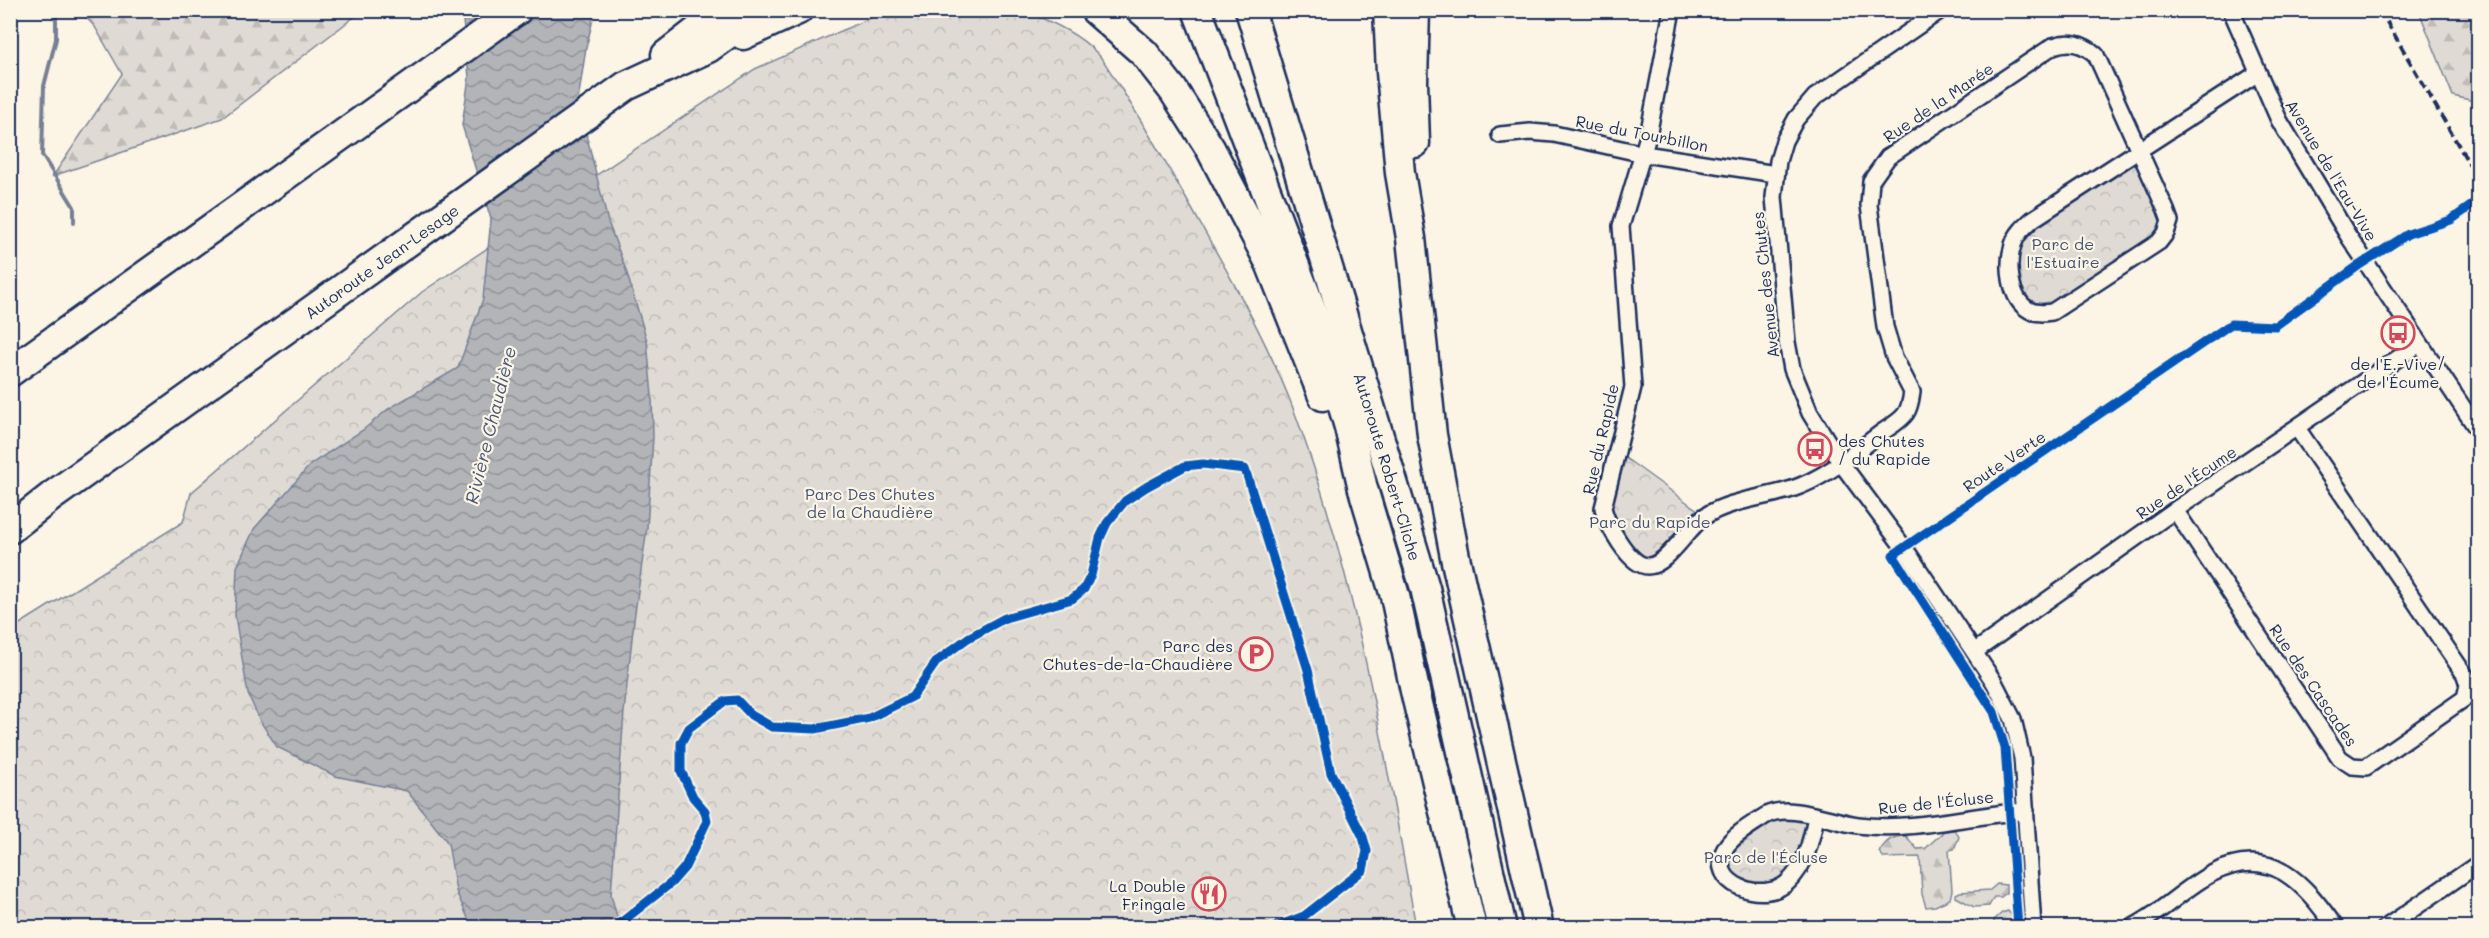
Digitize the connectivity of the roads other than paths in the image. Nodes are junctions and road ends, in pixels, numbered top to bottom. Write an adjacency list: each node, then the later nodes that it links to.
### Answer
1 (517, 10): 22 (highway)
2 (724, 10): 15 (highway)
3 (761, 10): 13 (highway, Autoroute Jean-Lesage)
4 (798, 10): 13 (highway)
5 (1095, 10): 26 (highway)
6 (1197, 10): 26 (highway)
7 (1250, 10): 37 (highway, Autoroute Robert-Cliche)
8 (1388, 10): 20 (highway)
9 (1415, 10): 20 (highway)
10 (1672, 10): 18 (street, Rue du Rapide)
11 (1941, 10): 19 (street, Avenue des Chutes)
12 (2231, 10): 14 (street, Avenue de l'Eau-Vive)
13 (708, 48): 15 (highway, Autoroute Jean-Lesage)
14 (2258, 73): 17 (street); 21 (street, Avenue de l'Eau-Vive)
15 (626, 86): 28 (highway, Autoroute Jean-Lesage)
16 (1500, 135): 18 (street, Rue du Tourbillon)
17 (2139, 152): 17 (street); 25 (street, Rue de la Marée)
18 (1644, 154): 19 (street, Rue du Tourbillon); 25 (street, Rue du Rapide)
19 (1776, 174): 25 (street, Avenue des Chutes)
20 (1411, 238): 30 (highway)
21 (2419, 344): 23 (street, Rue de l'Écume); 24 (street, Avenue de l'Eau-Vive)
22 (10, 372)
23 (2296, 428): 27 (street, Rue de l'Écume); 27 (street, Rue des Cascades)
24 (2478, 430)
25 (1841, 463): 29 (street, Avenue des Chutes)
26 (1363, 489): 31 (highway)
27 (2175, 510): 29 (street, Rue de l'Écume)
28 (10, 529)
29 (1974, 652): 32 (street, Avenue des Chutes)
30 (1491, 716): 38 (highway); 39 (highway)
31 (1437, 776): 35 (highway); 36 (highway)
32 (2026, 811): 33 (street, Rue de l'Écluse); 40 (street, Avenue des Chutes)
33 (1816, 817): 33 (street, Rue de l'Écluse)
34 (2478, 864): 43 (street)
35 (1453, 927)
36 (1472, 927)
37 (1502, 927)
38 (1539, 927)
39 (1559, 927)
40 (2034, 927)
41 (2131, 927): 42 (street)
42 (2336, 927)
43 (2385, 927)

